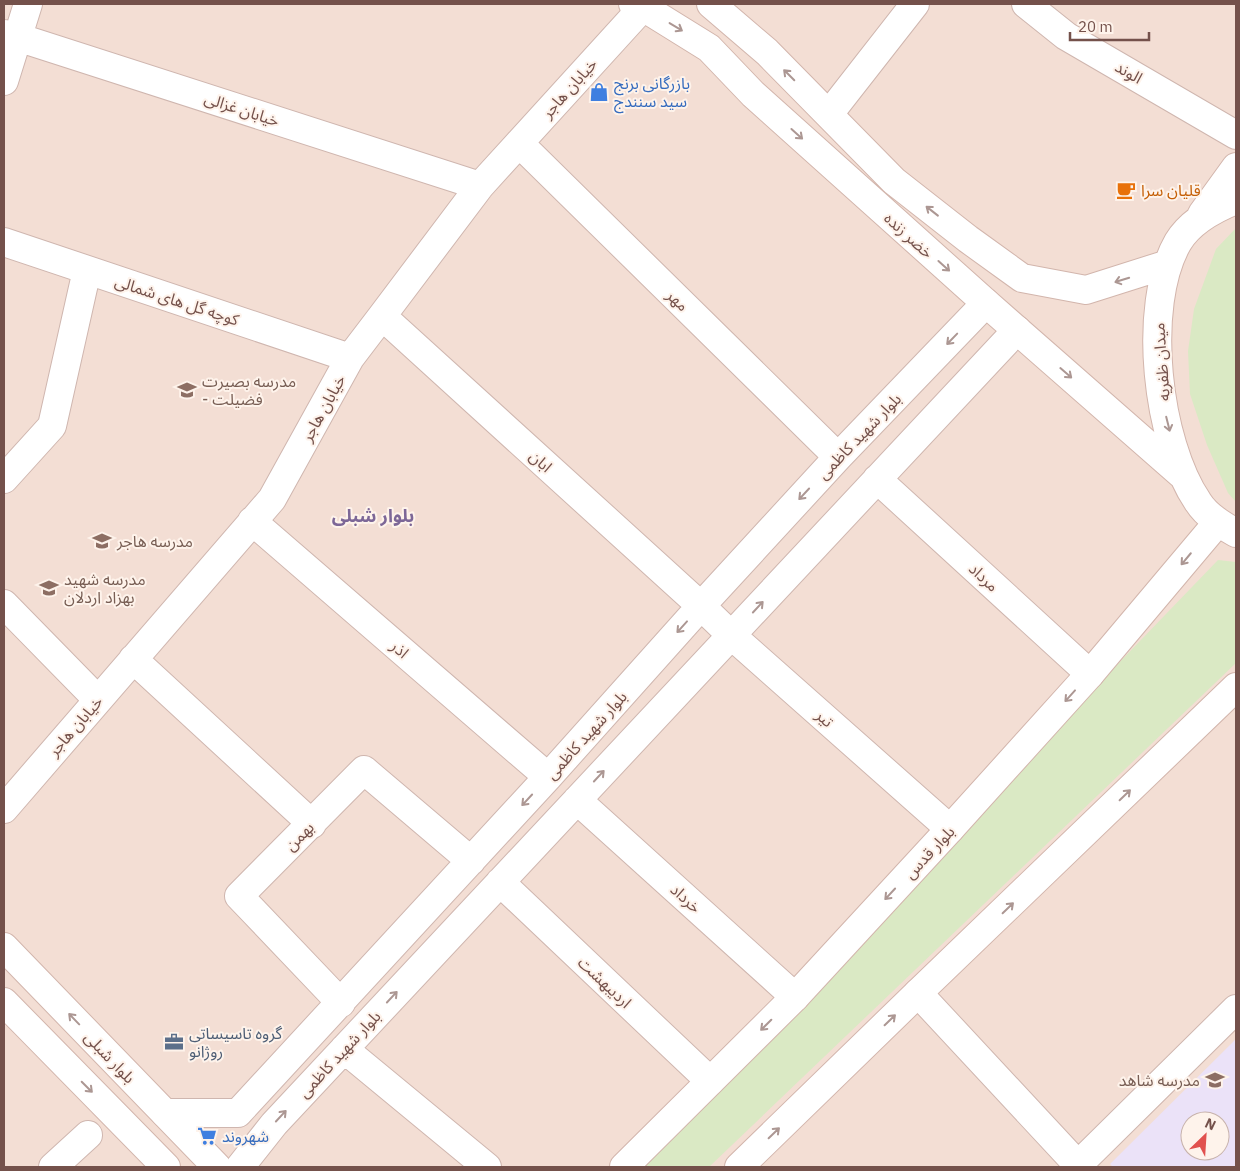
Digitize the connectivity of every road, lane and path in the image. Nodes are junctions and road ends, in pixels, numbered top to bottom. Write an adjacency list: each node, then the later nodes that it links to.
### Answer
1 (28, 4): 6 (street)
2 (711, 4): 8 (street, خضر زنده, one-way to 2)
3 (915, 4): 8 (street)
4 (1026, 4): 9 (street, الوند)
5 (638, 5): 10 (street, خیابان هاجر); 18 (street, خضر زنده, one-way to 18)
6 (10, 35): 7 (street); 12 (street, خیابان غزالی)
7 (4, 81)
8 (829, 114): 16 (street, خضر زنده, one-way to 8)
9 (1236, 135)
10 (519, 144): 12 (street, خیابان هاجر); 22 (street, مهر)
11 (1236, 167): 14 (street)
12 (480, 186): 19 (street, خیابان هاجر)
13 (1236, 200): 14 (street, میدان ظفریه)
14 (1194, 225): 16 (street, میدان ظفریه)
15 (4, 242): 17 (street, کوچه گل های شمالی)
16 (1168, 264): 23 (street, میدان ظفریه, one-way to 23)
17 (87, 270): 21 (street, کوچه گل های شمالی); 24 (street)
18 (986, 303): 20 (street, خضر زنده); 22 (street, بلوار شهید کاظمی, one-way to 22)
19 (382, 316): 21 (street, خیابان هاجر); 29 (street, ابان)
20 (1017, 330): 23 (street, خضر زنده, one-way to 23); 25 (street, بلوار شهید کاظمی)
21 (350, 358): 26 (street, خیابان هاجر)
22 (838, 457): 29 (street, بلوار شهید کاظمی, one-way to 29)
23 (1181, 474): 27 (street, میدان ظفریه)
24 (4, 479)
25 (878, 479): 30 (street, بلوار شهید کاظمی, one-way to 25); 32 (street, مرداد)
26 (252, 522): 31 (street, خیابان هاجر); 35 (street, اذر)
27 (1227, 527): 32 (street, بلوار قدس, one-way to 32)
28 (4, 604): 34 (street)
29 (701, 606): 30 (street, تیر); 35 (street, بلوار شهید کاظمی, one-way to 35)
30 (731, 636): 36 (street, بلوار شهید کاظمی, one-way to 30); 39 (street, تیر)
31 (133, 659): 34 (street, خیابان هاجر); 38 (street)
32 (1090, 674): 39 (street, بلوار قدس, one-way to 39)
33 (1236, 687): 43 (street, one-way to 33)
34 (98, 700): 37 (street, خیابان هاجر)
35 (548, 777): 40 (street, بلوار شهید کاظمی, one-way to 40)
36 (577, 800): 41 (street, بلوار شهید کاظمی); 44 (street, خرداد)
37 (4, 809)
38 (312, 824): 40 (street, بهمن); 46 (street, بهمن)
39 (950, 829): 44 (street, بلوار قدس, one-way to 44)
40 (471, 861): 46 (street, بلوار شهید کاظمی)
41 (500, 882): 48 (street, بلوار شهید کاظمی, one-way to 41); 49 (street, اردیبهشت)
42 (4, 947): 50 (street, بلوار شبلی, one-way to 42)
43 (918, 993): 52 (street); 59 (street, one-way to 43)
44 (795, 996): 49 (street, بلوار قدس, one-way to 49)
45 (4, 1002): 54 (street, one-way to 54)
46 (341, 1003): 50 (street, بلوار شهید کاظمی)
47 (1236, 1009): 52 (street)
48 (344, 1049): 56 (street, بلوار شهید کاظمی, one-way to 48); 57 (street)
49 (710, 1081): 58 (street, بلوار قدس)
50 (165, 1113): 55 (street, بلوار شبلی)
51 (88, 1135): 53 (street)
52 (1077, 1166)
53 (52, 1167)
54 (166, 1167)
55 (217, 1167)
56 (240, 1167)
57 (487, 1167)
58 (624, 1167)
59 (739, 1167)

